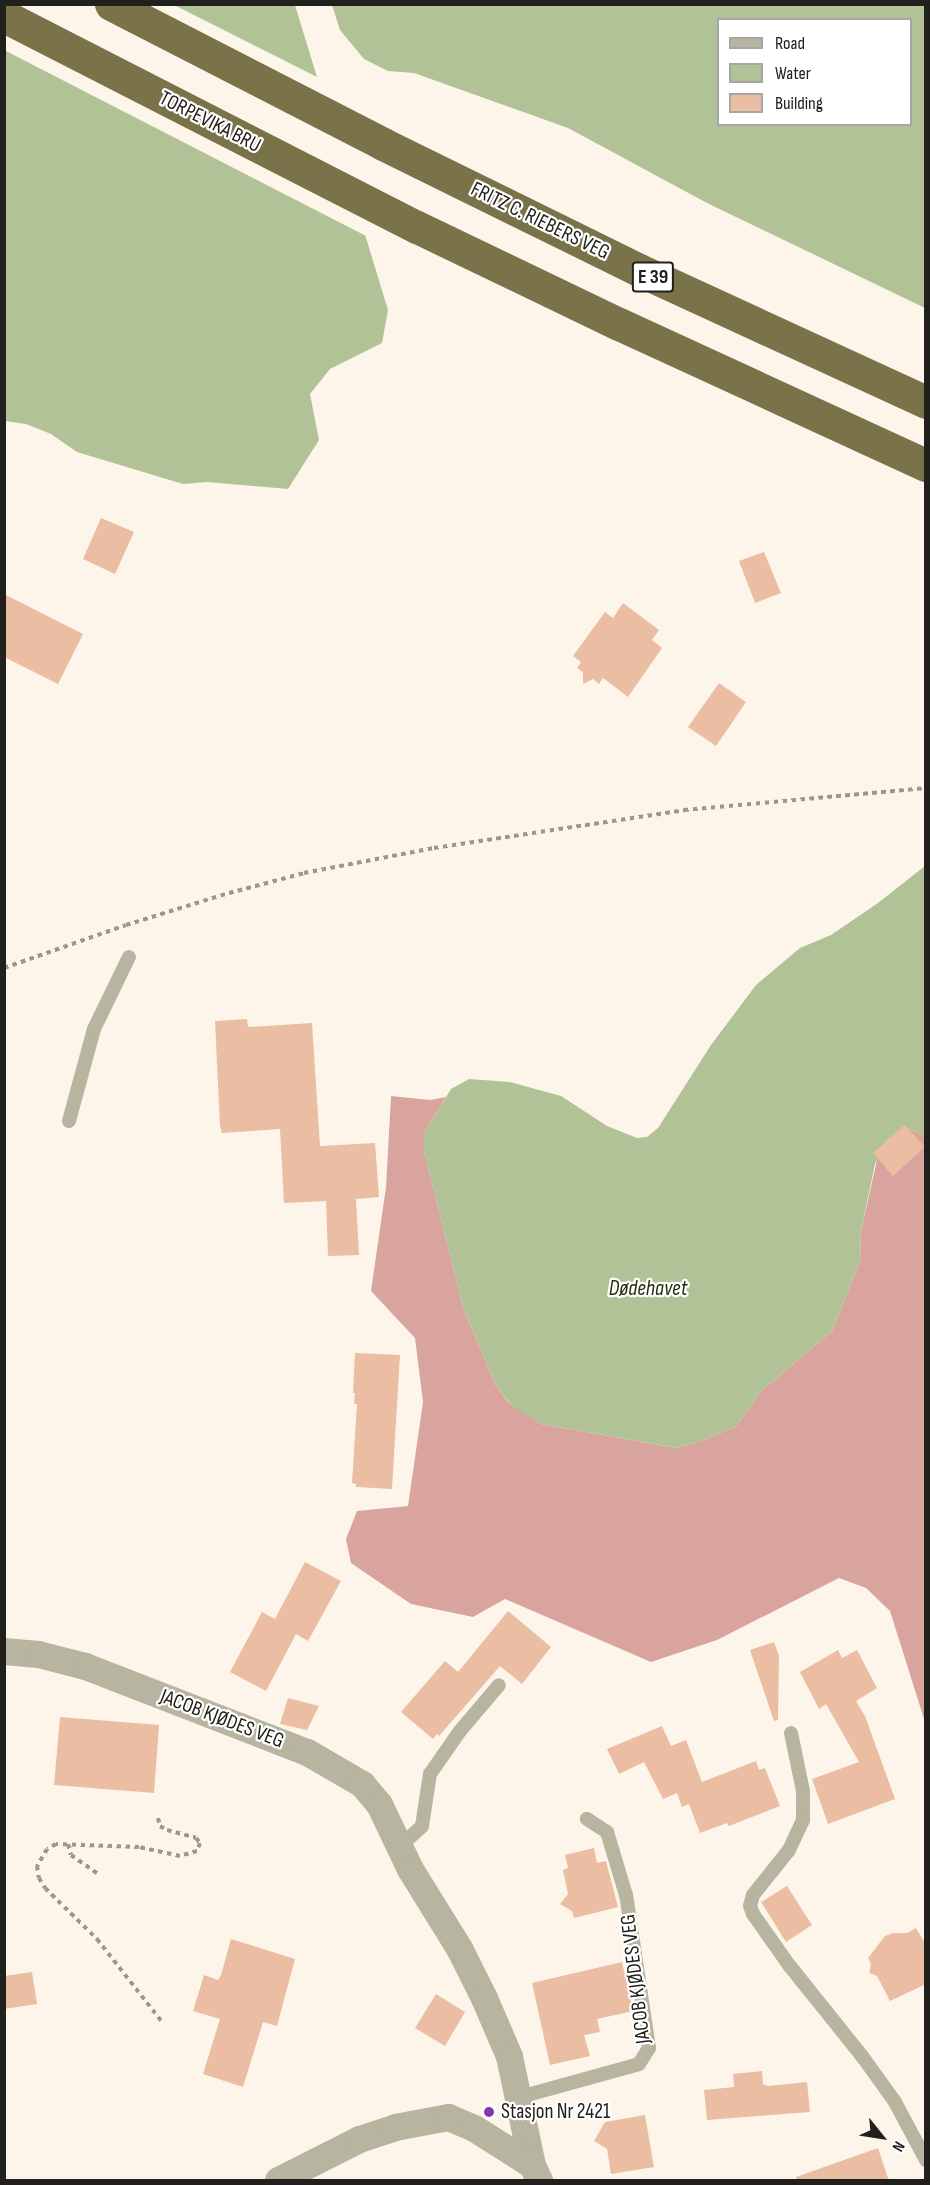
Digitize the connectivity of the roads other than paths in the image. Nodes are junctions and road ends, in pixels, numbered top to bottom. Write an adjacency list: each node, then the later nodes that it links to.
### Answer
1 (111, 4): 3 (highway, FRITZ C. RIEBERS VEG / E 39)
2 (4, 15): 4 (highway, TORPEVIKA BRU)
3 (926, 402)
4 (926, 465)
5 (129, 957): 6 (lane)
6 (69, 1122)
7 (4, 1651): 11 (street, JACOB KJØDES VEG)
8 (499, 1685): 11 (lane)
9 (791, 1733): 13 (lane)
10 (587, 1819): 12 (lane, JACOB KJØDES VEG)
11 (399, 1847): 12 (street, JACOB KJØDES VEG)
12 (519, 2097): 14 (street, JACOB KJØDES VEG)
13 (926, 2160)
14 (535, 2173): 15 (street)
15 (278, 2181)

